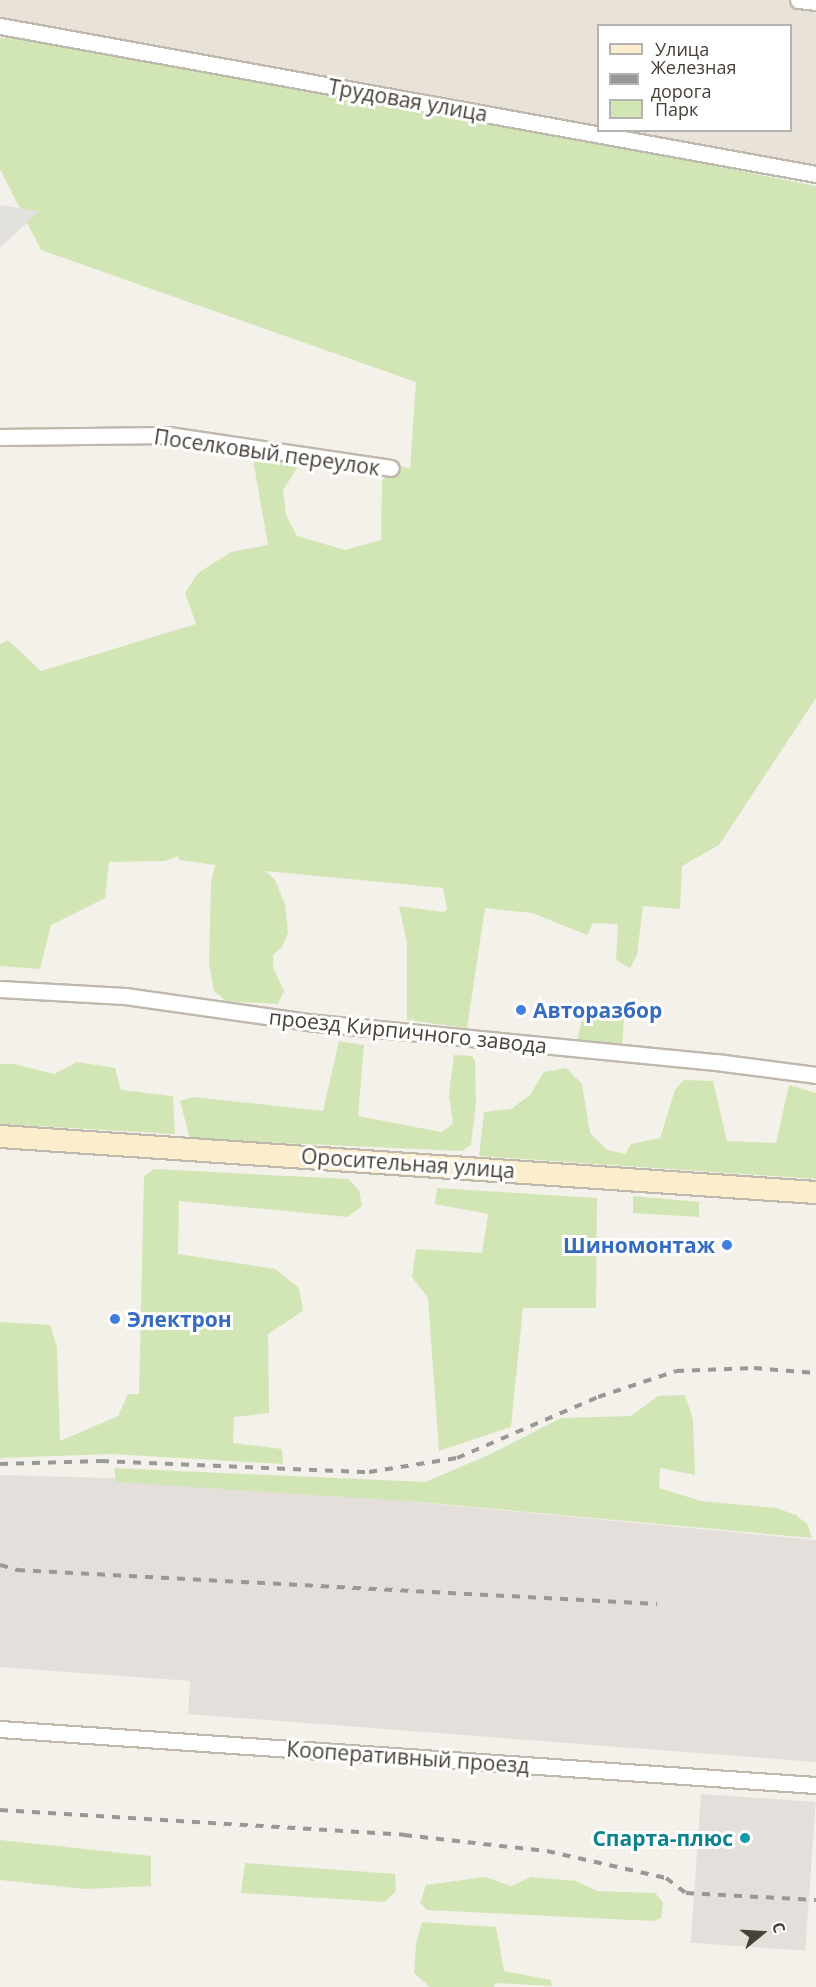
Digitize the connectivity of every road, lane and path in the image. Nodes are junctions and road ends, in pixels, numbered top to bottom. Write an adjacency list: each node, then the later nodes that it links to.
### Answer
1 (798, 0): 2 (street)
2 (816, 2)
3 (0, 26): 4 (street, Трудовая улица)
4 (816, 174)
5 (0, 437): 6 (street, Поселковый переулок)
6 (391, 468)
7 (0, 988): 8 (street, проезд Кирпичного завода)
8 (816, 1075)
9 (0, 1136): 10 (main road, Оросительная улица)
10 (816, 1192)
11 (0, 1730): 12 (street, Кооперативный проезд)
12 (816, 1785)

